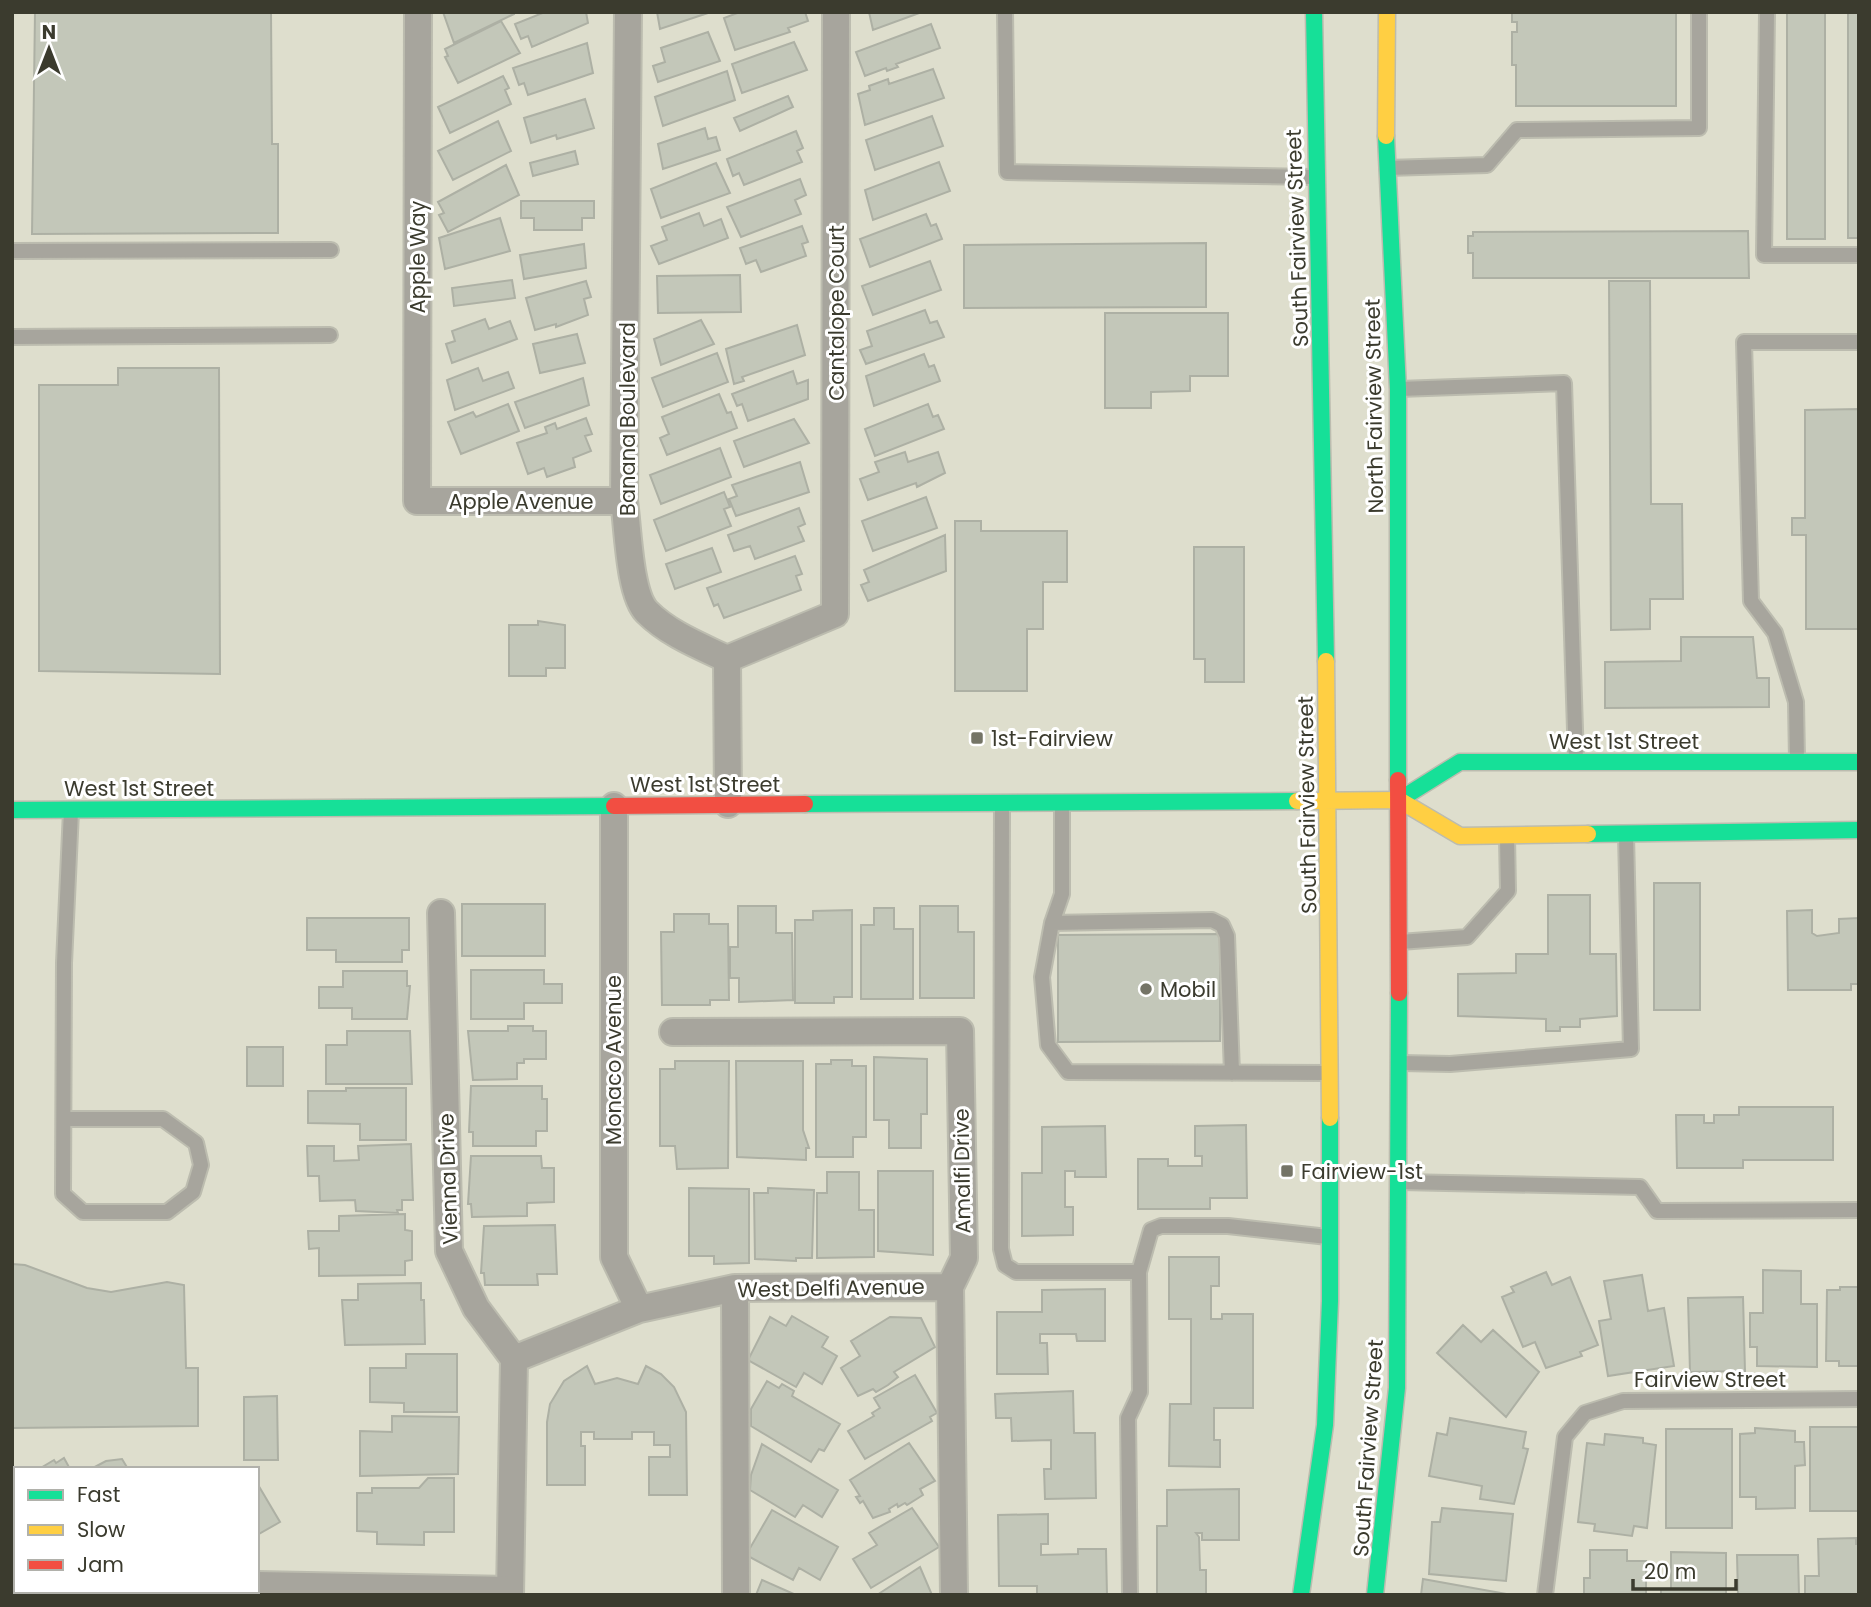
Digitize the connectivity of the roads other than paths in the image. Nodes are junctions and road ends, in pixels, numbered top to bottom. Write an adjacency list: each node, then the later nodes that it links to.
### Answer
1 (418, 12): 18 (street, Apple Way)
2 (628, 12): 19 (street, Banana Boulevard)
3 (836, 12): 20 (street, Cantalope Court)
4 (1005, 12): 10 (lane)
5 (1314, 12): 10 (main road, South Fairview Street)
6 (1387, 12): 9 (main road, North Fairview Street)
7 (1699, 12): 9 (lane)
8 (1767, 12): 13 (lane)
9 (1386, 168): 17 (main road, North Fairview Street)
10 (1315, 177): 24 (main road, South Fairview Street)
11 (331, 250): 12 (lane)
12 (12, 251)
13 (1859, 255)
14 (330, 335): 15 (lane)
15 (12, 337)
16 (1859, 342): 22 (lane)
17 (1398, 389): 21 (lane); 25 (main road, North Fairview Street)
18 (417, 501): 19 (street, Apple Avenue)
19 (624, 501): 20 (street, Banana Boulevard)
20 (727, 659): 28 (street)
21 (1576, 762): 22 (main road, West 1st Street); 25 (main road, West 1st Street)
22 (1797, 762): 23 (main road, West 1st Street)
23 (1859, 762)
24 (1329, 800): 25 (main road, West 1st Street); 26 (main road, West 1st Street); 41 (main road, South Fairview Street)
25 (1399, 800): 34 (main road); 37 (main road, South Fairview Street)
26 (1062, 802): 27 (main road, West 1st Street); 36 (lane)
27 (1002, 803): 28 (main road, West 1st Street); 46 (lane)
28 (728, 804): 29 (main road, West 1st Street)
29 (614, 806): 31 (main road, West 1st Street); 49 (street, Monaco Avenue)
30 (12, 810): 31 (main road, West 1st Street)
31 (71, 810): 42 (lane)
32 (1859, 830): 33 (main road)
33 (1626, 833): 34 (main road); 39 (lane)
34 (1507, 835): 37 (lane)
35 (441, 913): 50 (street, Vienna Drive)
36 (1052, 923): 40 (lane); 40 (lane)
37 (1398, 942): 39 (main road, South Fairview Street)
38 (673, 1032): 47 (street, Amalfi Drive)
39 (1398, 1063): 43 (main road, South Fairview Street)
40 (1232, 1073): 41 (lane)
41 (1330, 1073): 45 (main road, South Fairview Street)
42 (64, 1119): 42 (lane)
43 (1399, 1182): 44 (lane); 59 (main road, South Fairview Street)
44 (1859, 1210)
45 (1330, 1238): 46 (lane); 58 (main road, South Fairview Street)
46 (1139, 1272): 57 (lane)
47 (950, 1286): 48 (street, West Delfi Avenue); 56 (street, Amalfi Drive)
48 (735, 1288): 49 (street, West Delfi Avenue); 55 (street)
49 (639, 1309): 50 (street, West Delfi Avenue)
50 (514, 1359): 54 (street)
51 (1859, 1399): 60 (lane, Fairview Street)
52 (259, 1585): 53 (street)
53 (301, 1590): 54 (street)
54 (510, 1592)
55 (736, 1595)
56 (954, 1595)
57 (1130, 1595)
58 (1301, 1595)
59 (1376, 1595)
60 (1545, 1595)

